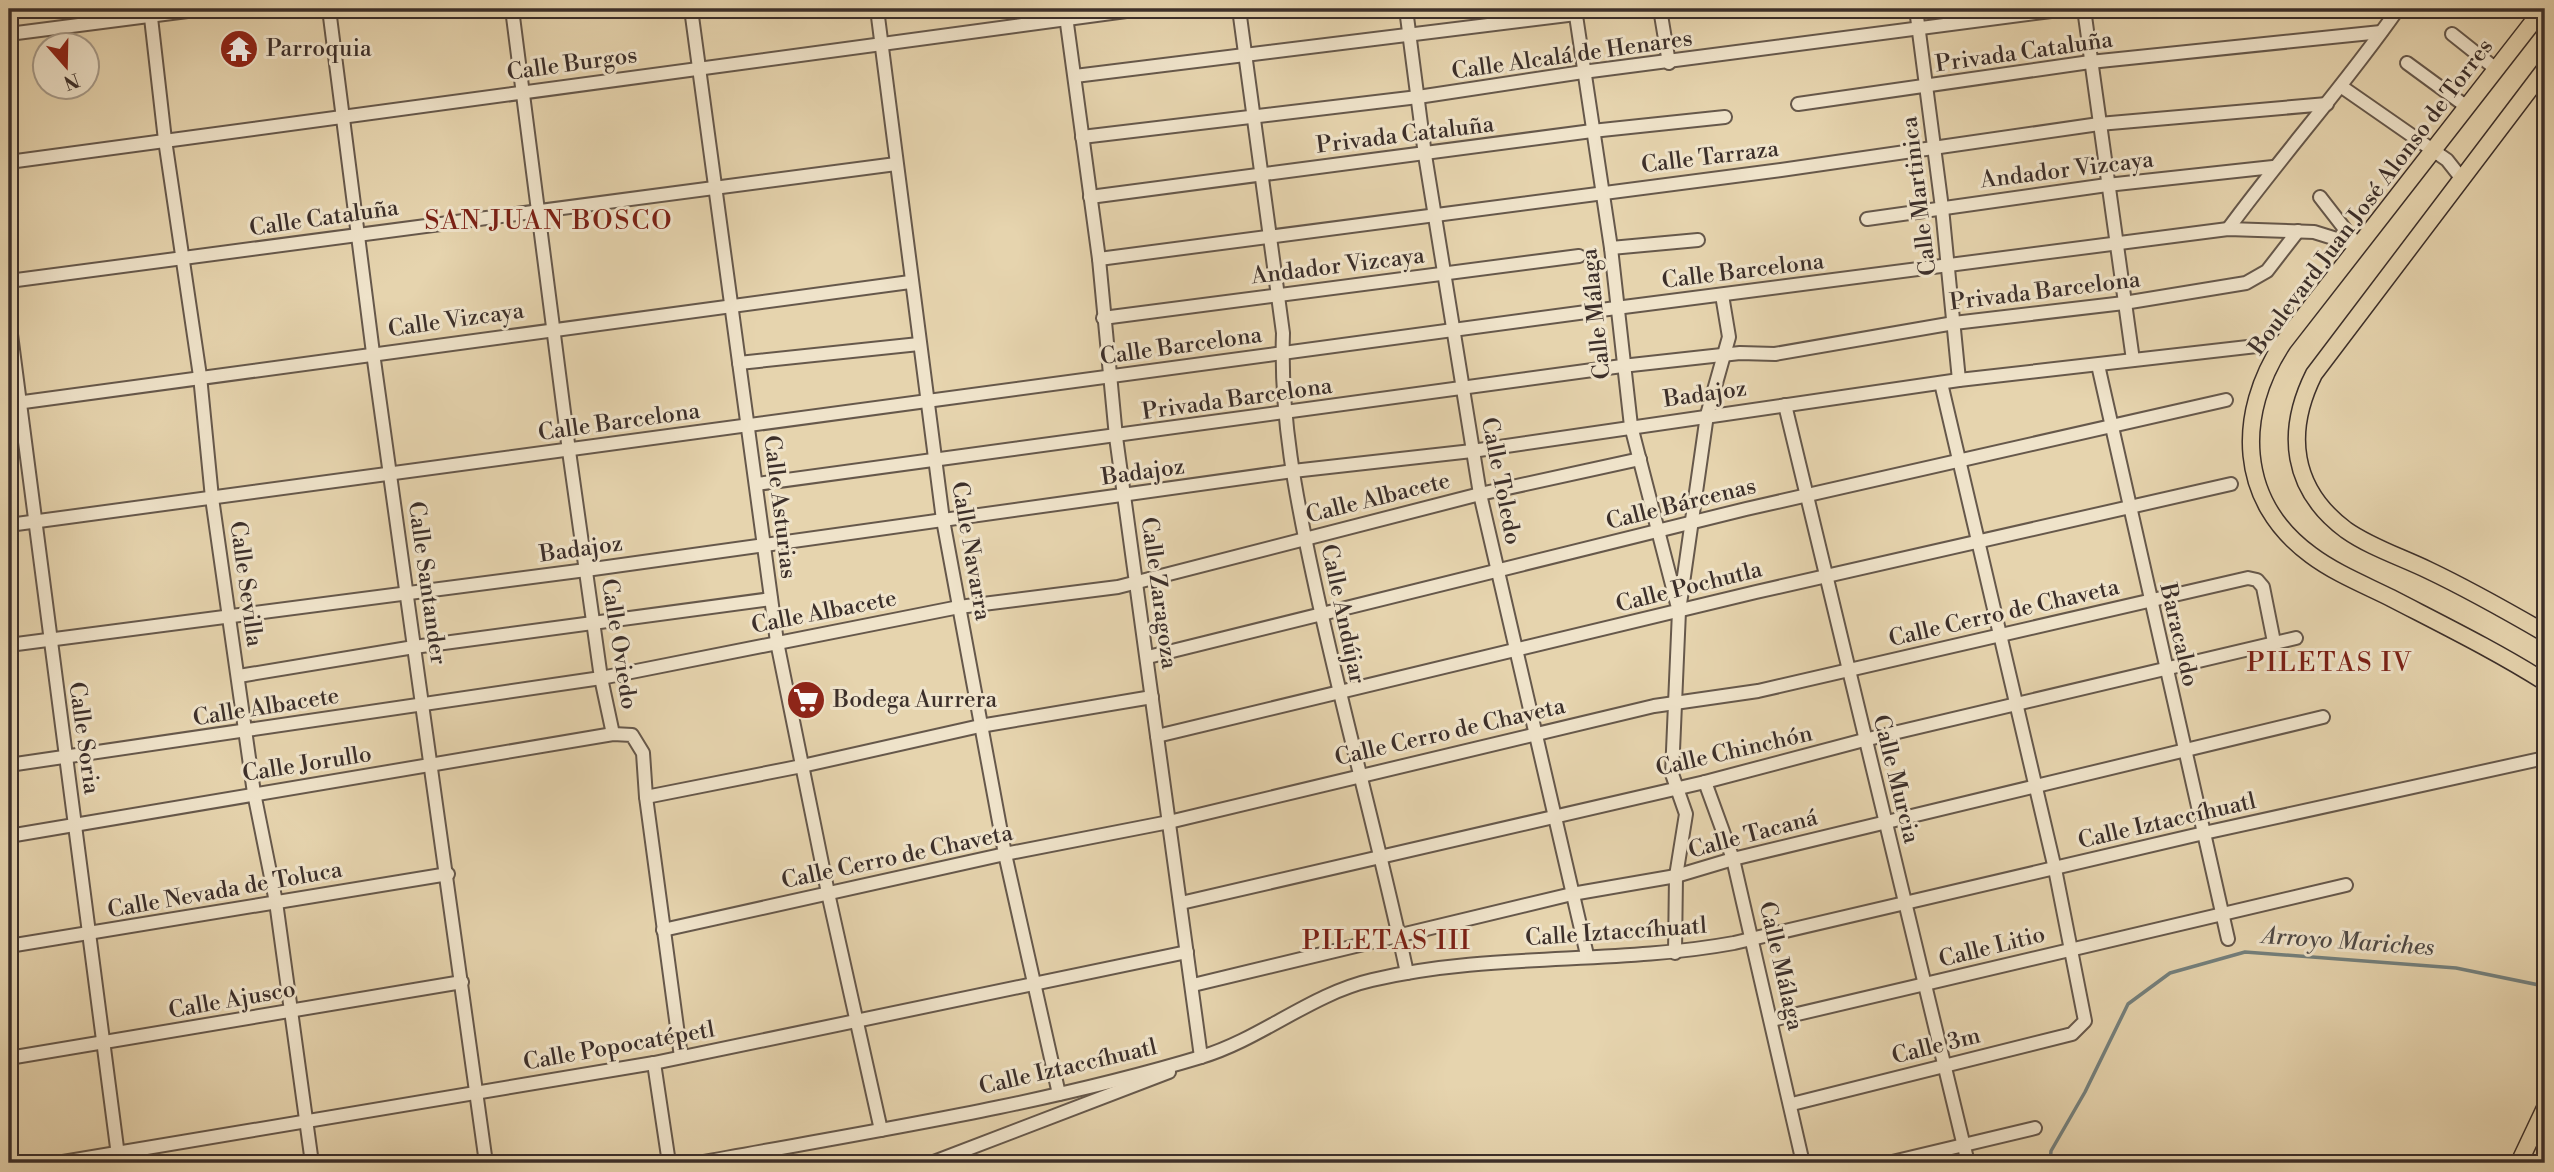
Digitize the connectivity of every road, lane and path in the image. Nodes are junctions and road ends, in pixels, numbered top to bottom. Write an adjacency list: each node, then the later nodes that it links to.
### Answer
1 (203, 9): 15 (street)
2 (329, 9): 41 (street, Calle Santander)
3 (512, 9): 35 (street, Calle Oviedo)
4 (691, 9): 28 (street, Calle Asturias)
5 (877, 9): 23 (street, Calle Navarra)
6 (1141, 9): 17 (street, Calle Burgos)
7 (1240, 9): 24 (street, Calle Andújar)
8 (1406, 9): 21 (street, Calle Toledo)
9 (1660, 9): 26 (street)
10 (1916, 9): 18 (street, Calle Martinica)
11 (2067, 9): 18 (street, Calle Alcalá de Henares)
12 (2084, 9): 25 (street)
13 (2398, 9): 19 (street)
14 (2543, 9): 29 (main road, Boulevard Juan José Alonso de Torres)
15 (151, 12): 20 (street); 46 (street, Calle Sevilla)
16 (1575, 12): 21 (street); 31 (street, Calle Málaga)
17 (1066, 13): 23 (street, Calle Burgos); 32 (street, Calle Zaragoza)
18 (1919, 29): 26 (street, Calle Alcalá de Henares); 33 (street, Calle Martinica)
19 (2381, 33): 25 (street, Privada Cataluña); 34 (street)
20 (9, 34)
21 (1409, 34): 24 (street); 36 (street, Calle Toledo)
22 (2452, 34): 29 (street)
23 (882, 41): 28 (street, Calle Burgos); 51 (street, Calle Navarra)
24 (1246, 55): 32 (street); 40 (street, Calle Andújar)
25 (2090, 62): 33 (street, Privada Cataluña); 43 (street)
26 (1669, 63): 31 (street, Calle Alcalá de Henares)
27 (2407, 63): 39 (street)
28 (699, 67): 35 (street, Calle Burgos); 56 (street, Calle Asturias)
29 (2496, 69): 39 (main road, Boulevard Juan José Alonso de Torres)
30 (2545, 69): 54 (main road)
31 (1583, 72): 36 (street, Calle Alcalá de Henares); 44 (street, Calle Málaga)
32 (1074, 76): 45 (street, Calle Zaragoza)
33 (1927, 87): 37 (street, Privada Cataluña); 47 (street, Calle Martinica)
34 (2342, 87): 38 (street); 48 (street)
35 (523, 93): 41 (street, Calle Burgos); 61 (street, Calle Oviedo)
36 (1418, 97): 40 (street, Calle Alcalá de Henares); 49 (street, Calle Toledo)
37 (1798, 104)
38 (2327, 104): 43 (street, Calle Tarraza); 52 (street)
39 (2467, 107): 48 (main road, Boulevard Juan José Alonso de Torres)
40 (1253, 115): 45 (street, Calle Alcalá de Henares); 53 (street, Calle Andújar)
41 (343, 116): 46 (street, Calle Burgos); 66 (street, Calle Santander)
42 (1726, 117): 44 (street, Privada Cataluña)
43 (2099, 124): 47 (street, Calle Tarraza); 55 (street)
44 (1592, 131): 49 (street, Privada Cataluña); 57 (street, Calle Málaga)
45 (1082, 137): 58 (street, Calle Zaragoza)
46 (165, 140): 50 (street, Calle Burgos); 74 (street, Calle Sevilla)
47 (1934, 147): 57 (street, Calle Tarraza); 60 (street, Calle Martinica)
48 (2432, 150): 54 (street); 70 (main road, Boulevard Juan José Alonso de Torres)
49 (1425, 155): 53 (street, Privada Cataluña); 62 (street, Calle Toledo)
50 (9, 162)
51 (896, 164): 56 (street, Calle Cataluña); 78 (street, Calle Navarra)
52 (2273, 167): 55 (street, Andador Vizcaya); 64 (street)
53 (1262, 174): 58 (street, Privada Cataluña); 67 (street, Calle Andújar)
54 (2462, 179): 147 (main road)
55 (2107, 185): 60 (street, Andador Vizcaya); 69 (street)
56 (716, 187): 61 (street, Calle Cataluña); 82 (street, Calle Asturias)
57 (1601, 191): 62 (street, Calle Tarraza); 71 (street, Calle Málaga)
58 (1090, 197): 73 (street, Calle Zaragoza)
59 (2320, 197): 70 (street)
60 (1942, 208): 63 (street, Andador Vizcaya); 75 (street, Calle Martinica)
61 (537, 210): 66 (street, Calle Cataluña); 87 (street, Calle Oviedo)
62 (1435, 214): 67 (street, Calle Tarraza); 76 (street, Calle Toledo)
63 (1867, 219)
64 (2228, 229): 65 (street, Calle Barcelona); 69 (street, Calle Barcelona)
65 (2298, 231): 70 (street, Calle Barcelona); 81 (street, Privada Barcelona)
66 (358, 234): 74 (street, Calle Cataluña); 91 (street, Calle Santander)
67 (1270, 234): 73 (street, Calle Tarraza); 79 (street, Calle Andújar)
68 (1698, 240): 71 (street)
69 (2116, 244): 75 (street, Calle Barcelona); 81 (street)
70 (2359, 247): 89 (main road, Boulevard Juan José Alonso de Torres)
71 (1611, 248): 83 (street, Calle Málaga)
72 (1579, 256): 76 (street, Andador Vizcaya)
73 (1099, 258): 84 (street, Calle Zaragoza)
74 (181, 259): 77 (street, Calle Cataluña); 98 (street, Calle Sevilla)
75 (1949, 265): 80 (street, Calle Barcelona); 86 (street, Calle Martinica)
76 (1446, 272): 79 (street, Andador Vizcaya); 88 (street, Calle Toledo)
77 (9, 281)
78 (910, 282): 82 (street, Calle Vizcaya); 90 (street, Calle Navarra)
79 (1279, 295): 84 (street, Andador Vizcaya); 92 (street, Calle Andújar)
80 (1722, 295): 83 (street, Calle Barcelona); 93 (street)
81 (2124, 303): 86 (street, Privada Barcelona); 94 (street)
82 (732, 304): 87 (street, Calle Vizcaya); 95 (street, Calle Asturias)
83 (1616, 308): 88 (street, Calle Barcelona); 97 (street, Calle Málaga)
84 (1102, 318): 99 (street, Calle Zaragoza)
85 (9, 319): 105 (street, Calle Soria)
86 (1954, 323): 93 (street, Privada Barcelona); 100 (street, Calle Martinica)
87 (552, 328): 91 (street, Calle Vizcaya); 113 (street, Calle Oviedo)
88 (1455, 331): 92 (street, Calle Barcelona); 102 (street, Calle Toledo)
89 (2283, 343): 94 (street, Badajoz); 161 (main road, Boulevard Juan José Alonso de Torres)
90 (919, 344): 95 (street); 104 (street, Calle Navarra)
91 (373, 353): 98 (street, Calle Vizcaya); 119 (street, Calle Santander)
92 (1281, 354): 99 (street, Calle Barcelona); 107 (street, Calle Andújar)
93 (1723, 356): 97 (street, Privada Barcelona); 108 (street)
94 (2133, 360): 96 (street, Badajoz)
95 (739, 363): 109 (street, Calle Asturias)
96 (2098, 365): 100 (street, Badajoz); 111 (street, Baracaldo)
97 (1622, 366): 102 (street, Privada Barcelona); 110 (street, Calle Málaga)
98 (200, 376): 105 (street, Calle Vizcaya); 125 (street, Calle Sevilla)
99 (1109, 378): 104 (street, Calle Barcelona); 112 (street, Calle Zaragoza)
100 (1959, 380): 101 (street, Badajoz)
101 (1941, 383): 106 (street, Badajoz); 116 (street)
102 (1462, 390): 107 (street, Privada Barcelona); 114 (street, Calle Toledo)
103 (2226, 400): 111 (street, Calle Bárcenas)
104 (926, 402): 109 (street, Calle Barcelona); 117 (street, Calle Navarra)
105 (15, 403): 128 (street, Calle Soria)
106 (1785, 405): 108 (street, Badajoz); 124 (street, Calle Murcia)
107 (1284, 413): 112 (street, Privada Barcelona); 118 (street, Calle Andújar)
108 (1707, 415): 110 (street, Badajoz); 129 (street)
109 (748, 426): 113 (street, Calle Barcelona); 120 (street, Calle Asturias)
110 (1631, 426): 114 (street, Badajoz); 115 (street, Calle Málaga)
111 (2110, 428): 116 (street, Calle Bárcenas); 126 (street, Baracaldo)
112 (1116, 437): 117 (street, Privada Barcelona); 123 (street, Calle Zaragoza)
113 (569, 451): 119 (street, Calle Barcelona); 135 (street, Calle Oviedo)
114 (1472, 451): 118 (street, Badajoz); 122 (street, Calle Toledo)
115 (1640, 459): 122 (street, Calle Albacete); 131 (street, Calle Málaga)
116 (1960, 460): 124 (street, Calle Bárcenas); 133 (street)
117 (935, 461): 120 (street, Privada Barcelona); 127 (street, Calle Navarra)
118 (1293, 471): 123 (street, Badajoz); 132 (street, Calle Andújar)
119 (391, 473): 125 (street, Calle Barcelona); 139 (street, Calle Santander)
120 (757, 484): 134 (street, Calle Asturias)
121 (2231, 484): 126 (street, Calle Pochutla)
122 (1480, 494): 132 (street, Calle Albacete); 136 (street, Calle Toledo)
123 (1124, 496): 127 (street, Badajoz); 138 (street, Calle Zaragoza)
124 (1807, 496): 129 (street, Calle Bárcenas); 137 (street, Calle Murcia)
125 (212, 498): 128 (street, Calle Barcelona); 145 (street, Calle Sevilla)
126 (2129, 508): 133 (street, Calle Pochutla); 141 (street, Baracaldo)
127 (943, 520): 134 (street, Badajoz); 142 (street, Calle Navarra)
128 (34, 522): 130 (street, Calle Barcelona); 150 (street, Calle Soria)
129 (1691, 522): 131 (street, Calle Bárcenas); 143 (street)
130 (9, 525)
131 (1657, 531): 136 (street, Calle Bárcenas); 143 (street, Calle Málaga)
132 (1305, 538): 138 (street, Calle Albacete); 144 (street, Calle Andújar)
133 (1980, 543): 137 (street, Calle Pochutla); 148 (street)
134 (764, 544): 135 (street, Badajoz); 140 (street, Calle Asturias)
135 (586, 570): 139 (street, Badajoz); 146 (street, Calle Oviedo)
136 (1497, 571): 144 (street, Calle Bárcenas); 155 (street, Calle Toledo)
137 (1825, 577): 143 (street, Calle Pochutla); 157 (street, Calle Murcia)
138 (1138, 582): 142 (street, Calle Albacete); 156 (street, Calle Zaragoza)
139 (406, 592): 145 (street, Badajoz); 154 (street, Calle Santander)
140 (771, 598): 146 (street); 151 (street, Calle Asturias)
141 (2149, 601): 148 (street, Calle Cerro de Chaveta); 152 (street, Calle Cerro de Chaveta); 158 (street, Baracaldo)
142 (959, 607): 151 (street, Calle Albacete); 168 (street, Calle Navarra)
143 (1679, 611): 155 (street, Calle Pochutla); 164 (street)
144 (1321, 614): 156 (street, Calle Bárcenas); 162 (street, Calle Andújar)
145 (230, 616): 150 (street, Badajoz); 159 (street, Calle Sevilla)
146 (593, 624): 154 (street); 160 (street, Calle Oviedo)
147 (2545, 633)
148 (2001, 635): 157 (street, Calle Cerro de Chaveta); 166 (street)
149 (2296, 638): 152 (street, Calle Chinchón)
150 (49, 640): 153 (street, Badajoz); 175 (street, Calle Soria)
151 (777, 642): 160 (street, Calle Albacete); 179 (street, Calle Asturias)
152 (2274, 642): 158 (street, Calle Chinchón)
153 (9, 645)
154 (414, 647): 159 (street); 165 (street, Calle Santander)
155 (1516, 652): 162 (street, Calle Pochutla); 171 (street, Calle Toledo)
156 (1148, 657): 163 (street, Calle Zaragoza)
157 (1848, 670): 164 (street, Calle Cerro de Chaveta); 173 (street, Calle Murcia)
158 (2165, 670): 166 (street, Calle Chinchón); 174 (street, Baracaldo)
159 (239, 676): 169 (street, Calle Sevilla)
160 (601, 678): 165 (street, Calle Albacete); 170 (street, Calle Oviedo)
161 (2545, 682)
162 (1339, 693): 172 (street, Calle Pochutla); 180 (street, Calle Andújar)
163 (1152, 697): 168 (street); 172 (street, Calle Zaragoza)
164 (1673, 702): 171 (street, Calle Cerro de Chaveta); 183 (street)
165 (422, 704): 169 (street, Calle Albacete); 178 (street, Calle Santander)
166 (2017, 705): 173 (street, Calle Chinchón); 182 (street)
167 (2323, 717): 174 (street, Calle Tacaná)
168 (980, 726): 179 (street); 192 (street, Calle Navarra)
169 (246, 733): 175 (street, Calle Albacete); 184 (street, Calle Sevilla)
170 (613, 734): 178 (street, Calle Jorullo); 185 (street, Calle Oviedo)
171 (1537, 734): 180 (street, Calle Cerro de Chaveta); 186 (street, Calle Toledo)
172 (1157, 736): 187 (street, Calle Zaragoza)
173 (1864, 740): 181 (street, Calle Chinchón); 188 (street, Calle Murcia)
174 (2185, 751): 182 (street, Calle Tacaná); 190 (street, Baracaldo)
175 (66, 757): 177 (street, Calle Albacete); 189 (street, Calle Soria)
176 (2545, 758): 190 (street, Calle Iztaccíhuatl)
177 (9, 765)
178 (432, 766): 184 (street, Calle Jorullo); 196 (street, Calle Santander)
179 (802, 766): 185 (street); 199 (street, Calle Asturias)
180 (1358, 776): 187 (street, Calle Cerro de Chaveta); 193 (street, Calle Andújar)
181 (1705, 782): 183 (street, Calle Chinchón); 194 (street, Calle Málaga)
182 (2036, 786): 188 (street, Calle Tacaná); 195 (street)
183 (1675, 787): 186 (street, Calle Chinchón); 197 (street)
184 (254, 793): 189 (street, Calle Jorullo); 201 (street, Calle Sevilla)
185 (646, 797): 205 (street, Calle Oviedo)
186 (1554, 815): 193 (street, Calle Chinchón); 200 (street, Calle Toledo)
187 (1169, 822): 192 (street, Calle Cerro de Chaveta); 203 (street, Calle Zaragoza)
188 (1885, 822): 194 (street, Calle Tacaná); 202 (street, Calle Murcia)
189 (75, 824): 191 (street, Calle Jorullo); 207 (street, Calle Soria)
190 (2204, 833): 195 (street, Calle Iztaccíhuatl); 204 (street, Baracaldo)
191 (9, 836)
192 (1005, 854): 199 (street, Calle Cerro de Chaveta); 217 (street, Calle Navarra)
193 (1379, 855): 203 (street, Calle Chinchón); 206 (street, Calle Andújar)
194 (1732, 859): 197 (street, Calle Tacaná); 208 (street, Calle Málaga)
195 (2055, 869): 202 (street, Calle Iztaccíhuatl); 211 (street)
196 (447, 874): 201 (street, Calle Nevada de Toluca); 216 (street, Calle Santander)
197 (1676, 876): 200 (street, Calle Tacaná); 213 (street)
198 (2346, 885): 204 (street, Calle Litio)
199 (828, 893): 205 (street, Calle Cerro de Chaveta); 222 (street, Calle Asturias)
200 (1572, 894): 206 (street, Calle Tacaná); 214 (street, Calle Toledo)
201 (276, 902): 207 (street, Calle Nevada de Toluca); 220 (street, Calle Sevilla)
202 (1904, 903): 208 (street, Calle Iztaccíhuatl); 219 (street, Calle Murcia)
203 (1181, 904): 212 (street, Calle Zaragoza)
204 (2222, 914): 209 (street, Baracaldo); 211 (street, Calle Litio)
205 (663, 930): 224 (street, Calle Oviedo)
206 (1399, 933): 215 (street, Calle Andújar); 218 (street, Calle Tacaná)
207 (89, 934): 210 (street, Calle Nevada de Toluca); 223 (street, Calle Soria)
208 (1753, 939): 213 (street, Calle Iztaccíhuatl); 221 (street, Calle Málaga)
209 (2228, 939)
210 (9, 946)
211 (2072, 949): 219 (street, Calle Litio); 228 (street, Calle 3m)
212 (1186, 952): 217 (street, Calle Popocatépetl); 218 (street, Calle Zaragoza)
213 (1675, 953): 214 (street, Calle Iztaccíhuatl)
214 (1587, 955): 215 (street, Calle Iztaccíhuatl)
215 (1407, 972): 225 (street, Calle Iztaccíhuatl)
216 (462, 982): 220 (street, Calle Ajusco); 229 (street, Calle Santander)
217 (1033, 982): 222 (street, Calle Popocatépetl); 230 (street, Calle Navarra)
218 (1193, 985): 225 (street, Calle Zaragoza)
219 (1924, 985): 221 (street, Calle Litio); 228 (street, Calle Murcia)
220 (291, 1010): 223 (street, Calle Ajusco); 233 (street, Calle Sevilla)
221 (1772, 1020): 231 (street, Calle Málaga)
222 (856, 1021): 224 (street, Calle Popocatépetl); 235 (street, Calle Asturias)
223 (104, 1044): 226 (street, Calle Ajusco); 237 (street, Calle Soria)
224 (681, 1057): 227 (street, Calle Popocatépetl)
225 (1201, 1057): 230 (street, Calle Iztaccíhuatl); 243 (street)
226 (9, 1058)
227 (654, 1063): 229 (street, Calle Popocatépetl); 241 (street)
228 (1944, 1065): 231 (street, Calle 3m); 236 (street, Calle Murcia)
229 (477, 1093): 233 (street, Calle Popocatépetl); 240 (street, Calle Santander)
230 (1059, 1094): 235 (street, Calle Iztaccíhuatl)
231 (1792, 1104): 244 (street, Calle Málaga)
232 (2545, 1108): 247 (main road)
233 (306, 1121): 237 (street, Calle Popocatépetl); 239 (street, Calle Sevilla)
234 (2035, 1128): 236 (street)
235 (881, 1130): 242 (street, Calle Iztaccíhuatl)
236 (1964, 1146): 245 (street); 246 (street, Calle Murcia)
237 (118, 1158): 238 (street, Calle Popocatépetl)
238 (57, 1163)
239 (312, 1163)
240 (486, 1163)
241 (669, 1163)
242 (698, 1163)
243 (931, 1163)
244 (1803, 1163)
245 (1888, 1163)
246 (1968, 1163)
247 (2519, 1163)

